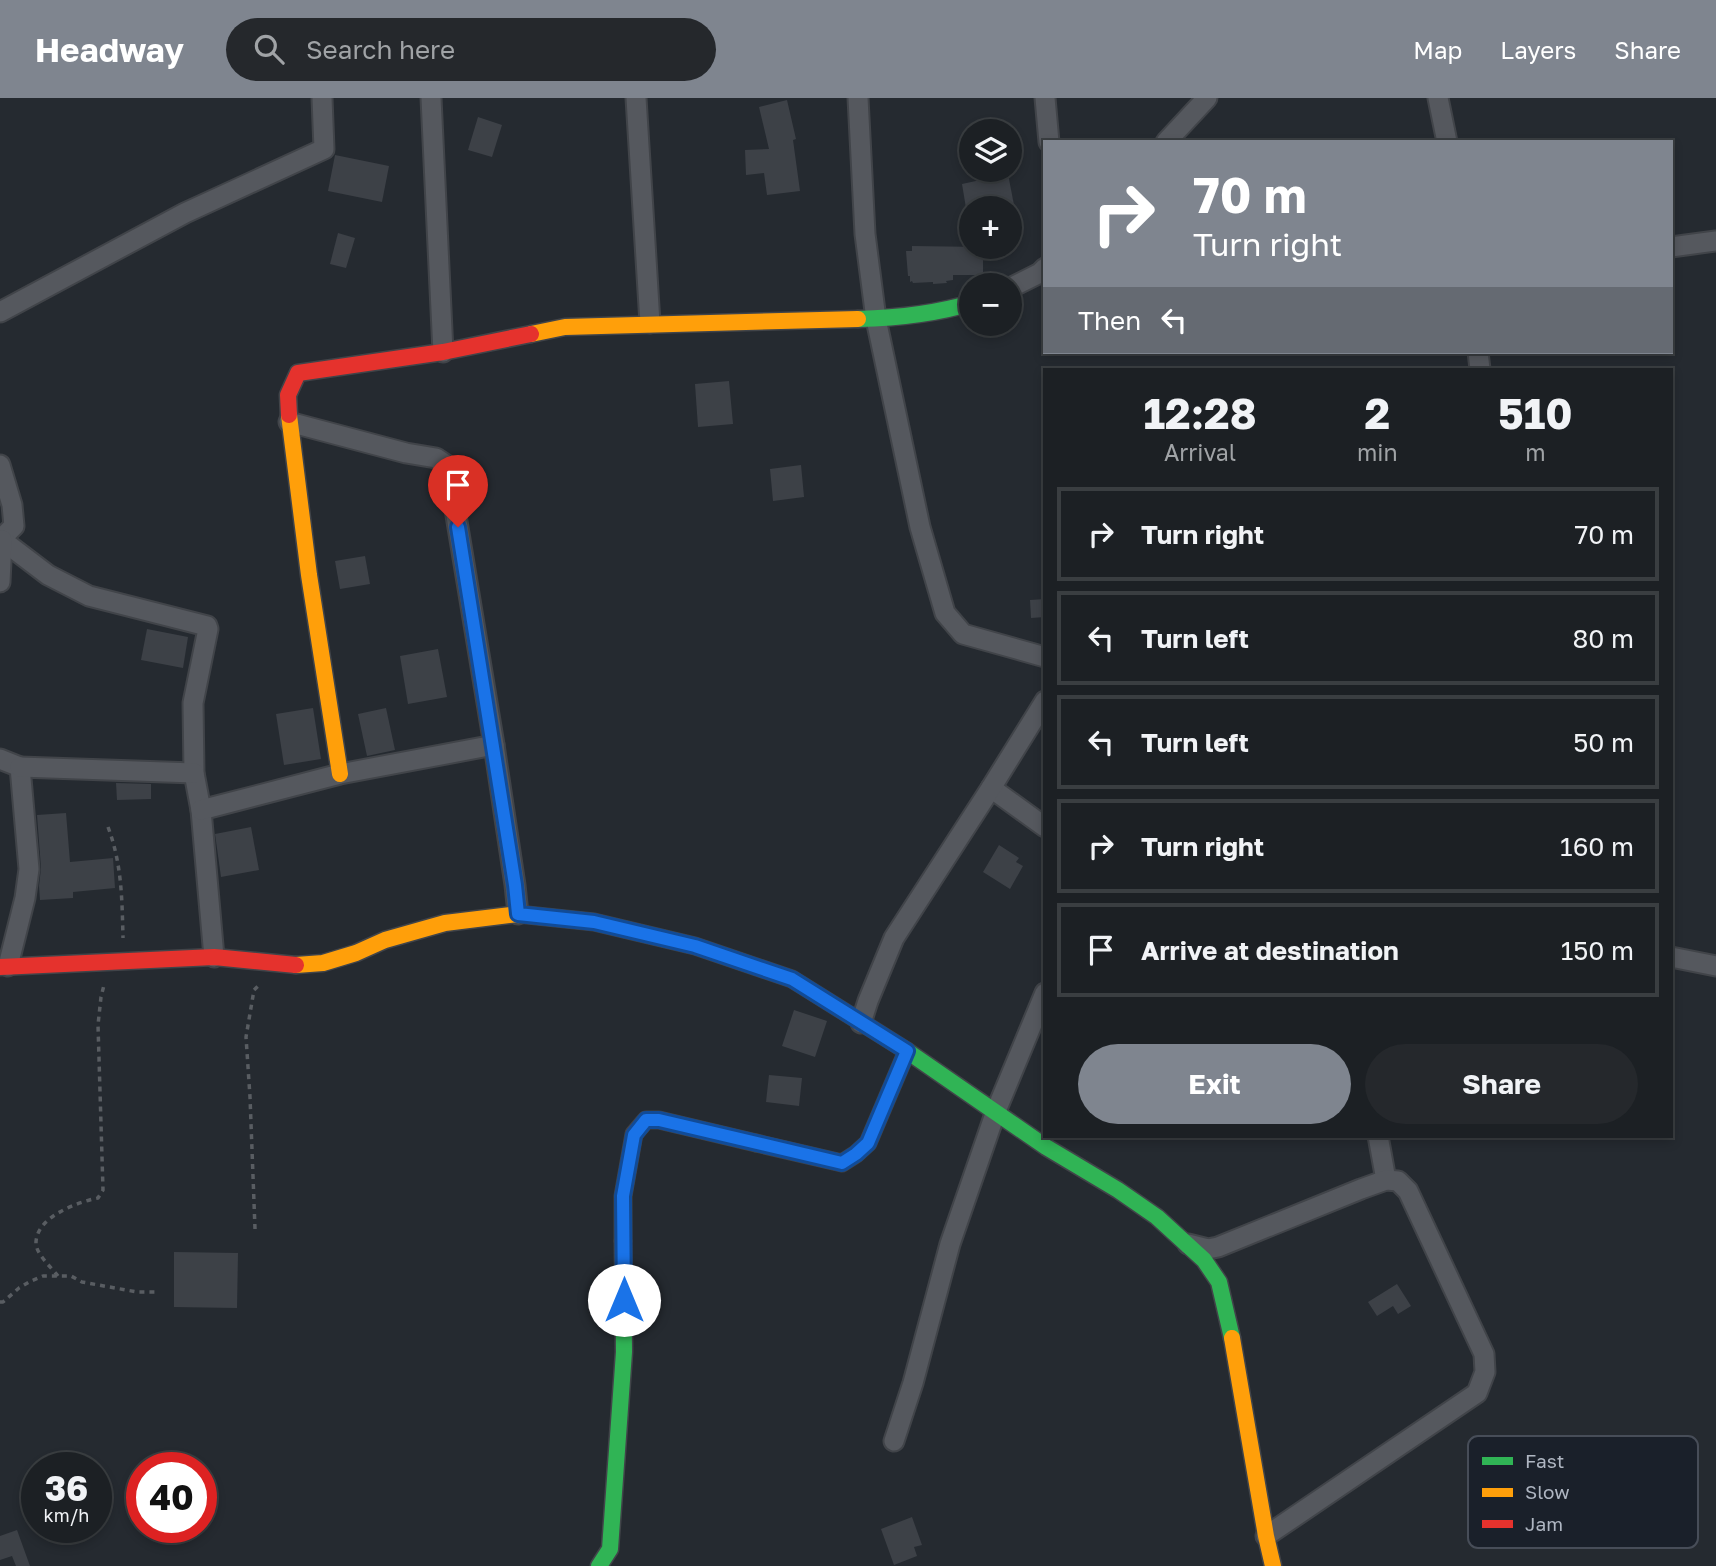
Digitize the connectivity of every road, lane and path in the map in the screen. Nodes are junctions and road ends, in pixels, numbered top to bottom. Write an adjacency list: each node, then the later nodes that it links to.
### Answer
1 (322, 98): 16 (street)
2 (431, 98): 19 (street)
3 (636, 98): 18 (street)
4 (858, 98): 17 (street)
5 (1045, 98): 8 (street)
6 (1207, 98): 9 (street)
7 (1438, 98): 10 (street)
8 (1049, 140)
9 (1168, 140)
10 (1447, 140)
11 (1716, 241): 12 (street)
12 (1673, 247)
13 (1043, 270): 14 (street)
14 (1022, 282)
15 (959, 307): 17 (street)
16 (0, 312)
17 (876, 318): 18 (street); 24 (street)
18 (650, 323): 19 (street)
19 (443, 352): 20 (street)
20 (289, 422): 26 (street); 30 (street)
21 (0, 465): 22 (street)
22 (1, 540): 23 (street); 29 (street)
23 (0, 582)
24 (1043, 656)
25 (1043, 704): 31 (street)
26 (494, 745): 30 (street); 35 (street)
27 (0, 759): 28 (street)
28 (20, 767): 29 (street); 41 (street)
29 (194, 773): 32 (street)
30 (340, 774): 32 (street)
31 (990, 788): 33 (street); 43 (street)
32 (201, 810): 36 (street)
33 (1043, 826)
34 (108, 827): 38 (path)
35 (518, 914): 39 (street); 43 (street)
36 (214, 957): 38 (street); 39 (street)
37 (1673, 957): 40 (street)
38 (117, 961): 41 (street); 50 (path)
39 (292, 964): 48 (path)
40 (1716, 965)
41 (4, 967)
42 (1043, 998): 45 (street)
43 (862, 1023): 44 (street)
44 (907, 1051): 45 (street); 55 (street)
45 (996, 1111): 49 (street); 53 (street)
46 (1378, 1138): 47 (street)
47 (1386, 1180): 49 (street); 54 (street)
48 (255, 1229)
49 (1188, 1244): 54 (street)
50 (58, 1276): 51 (path); 52 (path)
51 (156, 1292)
52 (0, 1302)
53 (894, 1441)
54 (1266, 1536): 56 (street)
55 (599, 1566)
56 (1273, 1566)

